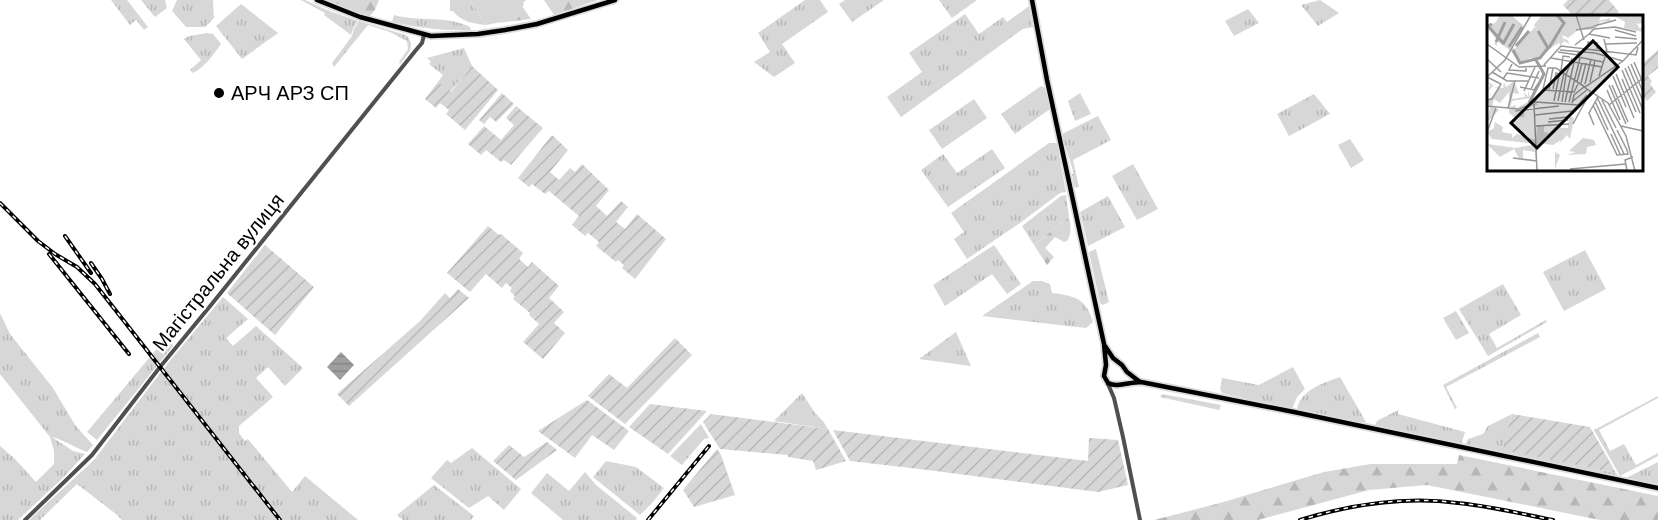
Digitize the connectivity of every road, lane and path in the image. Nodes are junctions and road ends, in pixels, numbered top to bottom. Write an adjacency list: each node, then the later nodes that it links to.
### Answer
1 (317, 0): 4 (main road)
2 (615, 0): 4 (main road)
3 (1032, 0): 5 (main road)
4 (424, 35): 14 (street, Магістральна вулиця)
5 (1104, 344): 6 (main road); 7 (main road)
6 (1119, 363): 7 (main road); 8 (main road)
7 (1105, 369): 10 (main road)
8 (1127, 372): 9 (main road); 11 (main road)
9 (1141, 382): 11 (main road); 13 (main road)
10 (1108, 383): 11 (main road); 12 (street)
11 (1122, 384): 12 (street)
12 (1114, 398): 15 (street)
13 (1658, 488)
14 (26, 520)
15 (1140, 520)

